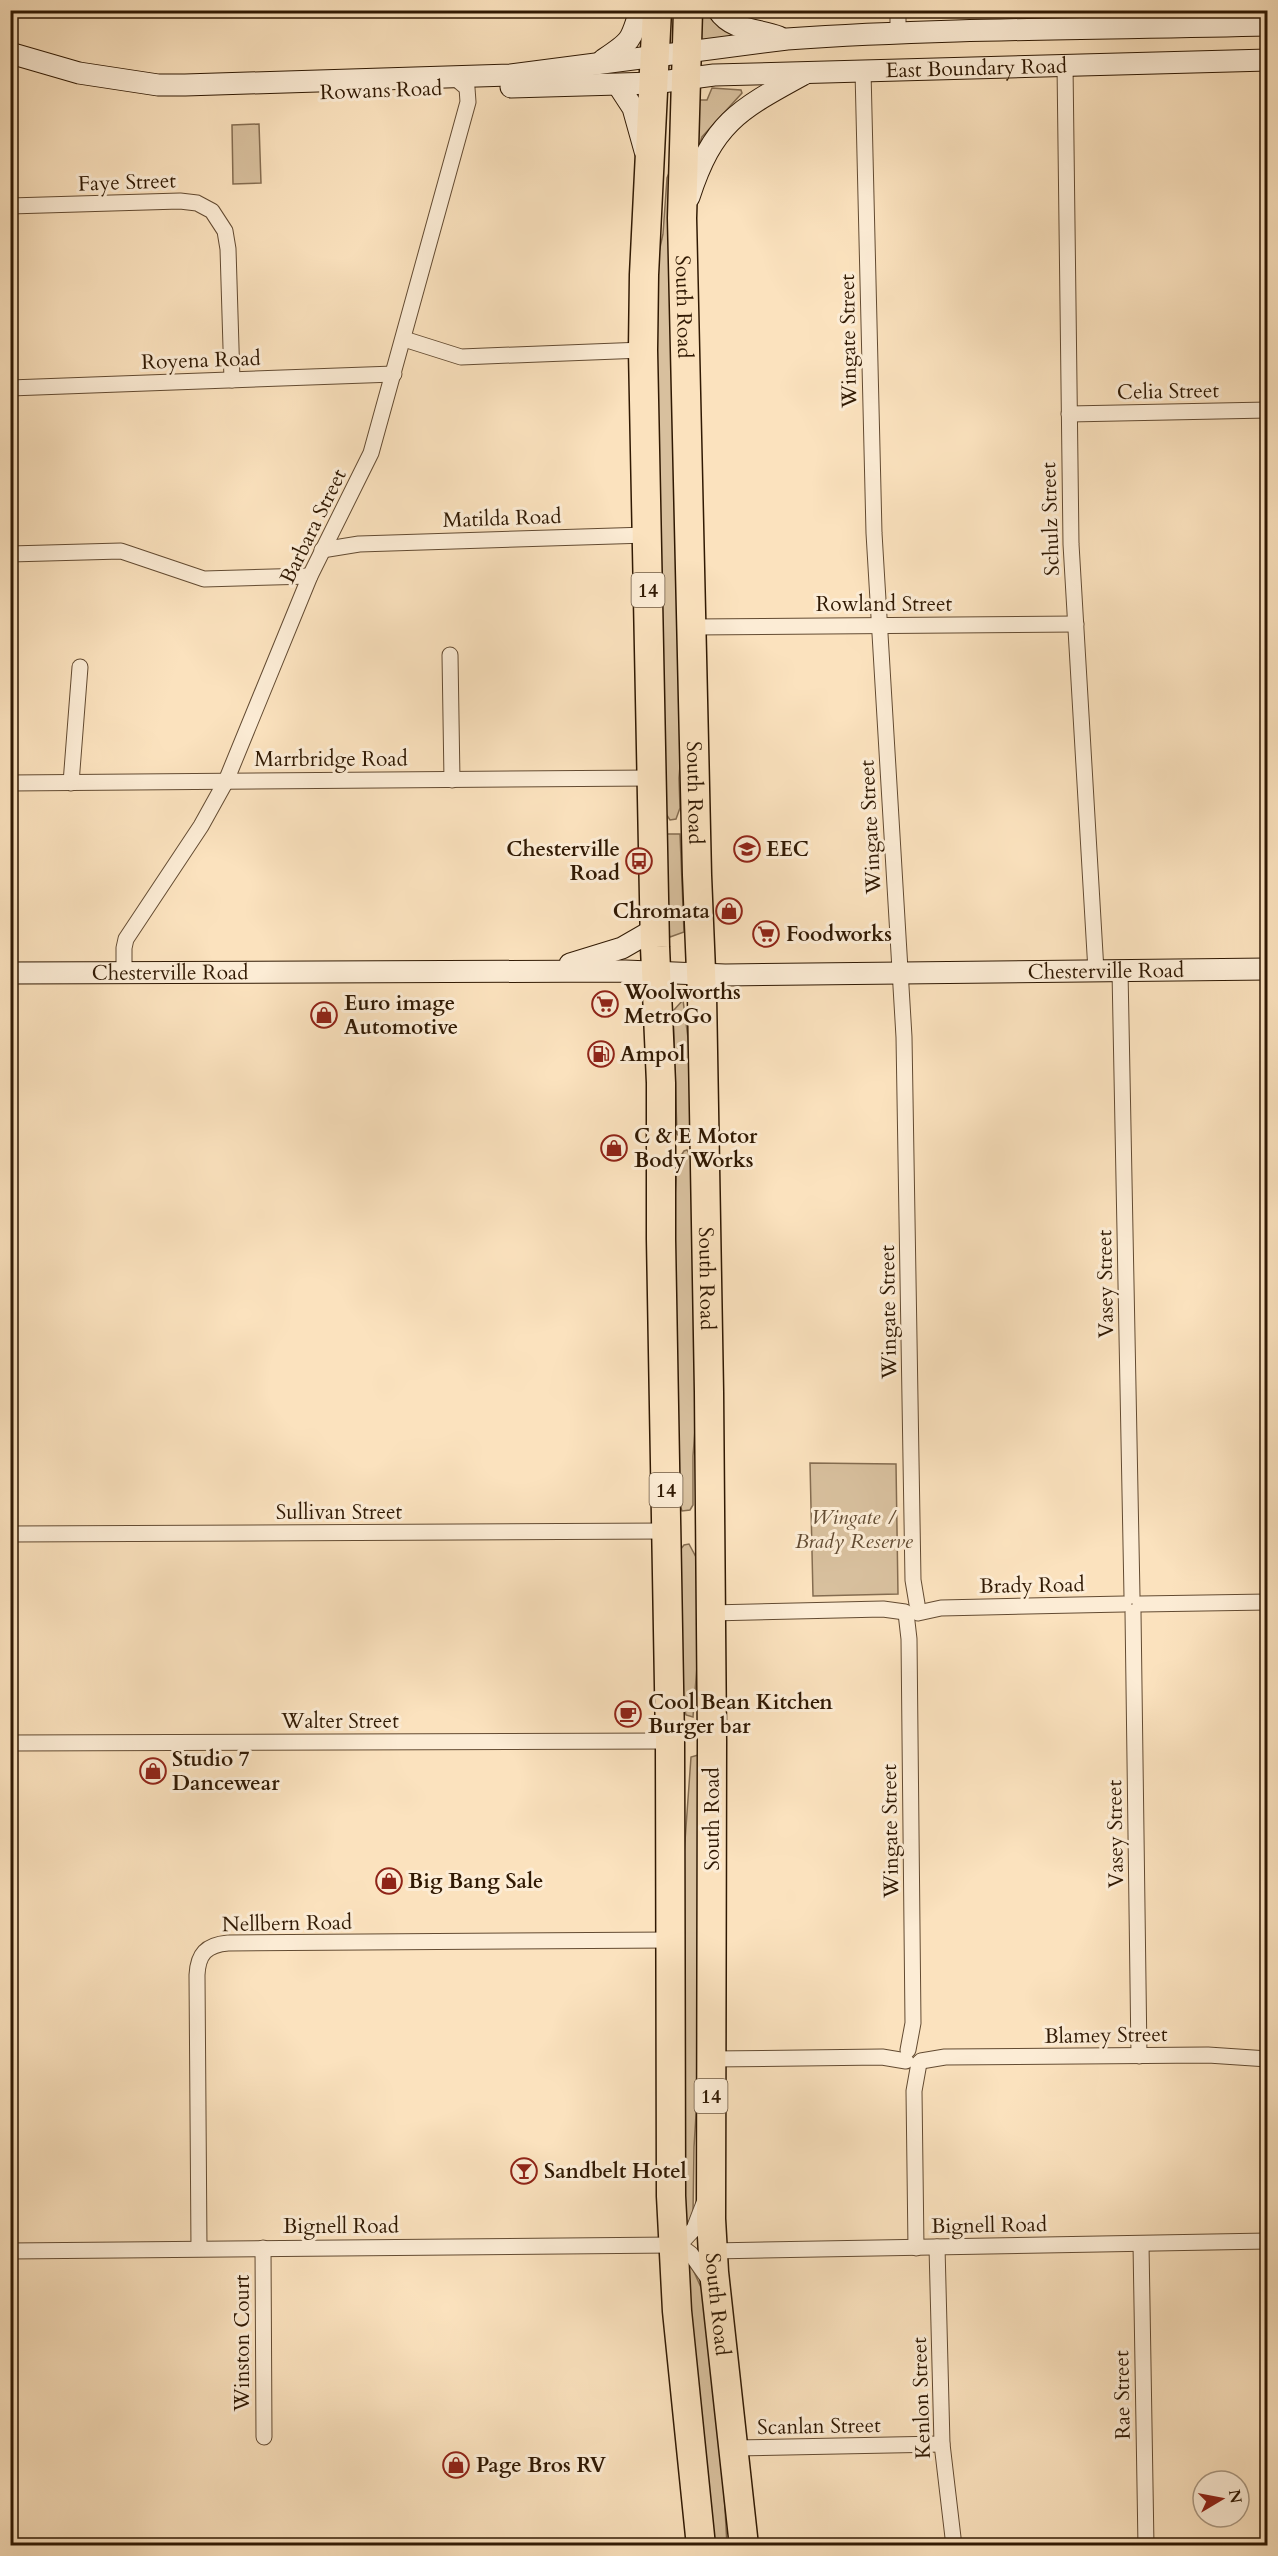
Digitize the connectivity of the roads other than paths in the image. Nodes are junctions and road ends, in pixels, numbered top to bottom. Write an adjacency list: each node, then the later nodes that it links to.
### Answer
1 (640, 10): 14 (main road)
2 (657, 10): 17 (highway, South Road / 14)
3 (688, 10): 16 (highway, South Road / 14)
4 (718, 10): 10 (main road)
5 (898, 10): 9 (street)
6 (1227, 18): 7 (main road, East Boundary Road); 8 (main road, East Boundary Road)
7 (1268, 25)
8 (1180, 27): 9 (main road, East Boundary Road); 13 (main road)
9 (898, 33): 10 (main road, East Boundary Road)
10 (787, 39): 16 (main road, East Boundary Road)
11 (10, 53): 20 (main road, Rowans Road)
12 (1268, 60): 13 (main road, East Boundary Road)
13 (1181, 62): 15 (main road, East Boundary Road)
14 (597, 63): 17 (main road, Rowans Road); 20 (main road, Rowans Road)
15 (1065, 64): 18 (main road, East Boundary Road); 31 (street, Schulz Street)
16 (687, 65): 17 (main road, Rowans Road); 19 (main road, East Boundary Road); 24 (highway, South Road / 14)
17 (655, 70): 21 (main road, Rowans Road); 22 (highway, South Road / 14)
18 (863, 71): 19 (main road, East Boundary Road); 39 (street, Wingate Street)
19 (807, 72): 24 (main road)
20 (460, 82): 21 (main road, Rowans Road); 25 (street, Barbara Street)
21 (618, 85): 22 (main road)
22 (650, 168): 26 (highway, South Road / 14)
23 (10, 206): 28 (street, Faye Street)
24 (682, 218): 40 (highway, South Road / 14)
25 (404, 339): 26 (street); 27 (street, Barbara Street)
26 (643, 350): 33 (highway, South Road / 14)
27 (394, 375): 28 (street, Royena Road); 32 (street, Barbara Street)
28 (232, 380): 29 (street, Royena Road)
29 (10, 388)
30 (1268, 410): 31 (street, Celia Street)
31 (1069, 414): 38 (street, Schulz Street)
32 (345, 506): 34 (street); 35 (street, Barbara Street)
33 (647, 535): 34 (street, Matilda Road); 43 (highway, South Road / 14)
34 (359, 544): 35 (street, Matilda Road)
35 (322, 550): 37 (street, Barbara Street)
36 (10, 554): 37 (street)
37 (310, 576): 45 (street, Barbara Street)
38 (1076, 624): 39 (street, Rowland Street); 53 (street, Schulz Street)
39 (879, 626): 40 (street, Rowland Street); 58 (street, Wingate Street)
40 (692, 627): 48 (highway, South Road / 14)
41 (450, 656): 44 (street)
42 (80, 667): 47 (street)
43 (652, 778): 44 (street, Marrbridge Road); 49 (highway, South Road / 14)
44 (452, 780): 45 (street, Marrbridge Road)
45 (226, 781): 47 (street, Marrbridge Road); 55 (street, Barbara Street)
46 (10, 783): 47 (street, Marrbridge Road)
47 (71, 783)
48 (697, 828): 49 (highway); 59 (highway, South Road / 14)
49 (653, 829): 50 (highway, South Road / 14)
50 (655, 929): 52 (main road); 56 (highway, South Road / 14)
51 (1268, 969): 54 (main road, Chesterville Road)
52 (549, 971): 55 (main road, Chesterville Road); 56 (main road, Chesterville Road)
53 (1096, 971): 54 (main road, Chesterville Road); 58 (main road, Chesterville Road)
54 (1120, 971): 66 (street, Vasey Street)
55 (124, 972): 57 (main road, Chesterville Road)
56 (657, 972): 59 (main road, Chesterville Road); 61 (highway, South Road / 14)
57 (10, 973)
58 (901, 973): 59 (main road, Chesterville Road); 67 (street, Wingate Street)
59 (701, 974): 60 (highway, South Road / 14)
60 (705, 1144): 61 (highway); 62 (highway, South Road / 14)
61 (662, 1145): 63 (highway, South Road / 14)
62 (711, 1531): 63 (highway); 68 (highway, South Road / 14)
63 (667, 1532): 64 (street, Sullivan Street); 69 (highway, South Road / 14)
64 (10, 1534)
65 (1268, 1602): 66 (street, Brady Road)
66 (1132, 1604): 67 (street, Brady Road); 73 (street, Vasey Street)
67 (911, 1608): 68 (street, Brady Road); 74 (street, Wingate Street)
68 (711, 1613): 70 (highway, South Road / 14)
69 (670, 1742): 70 (highway); 71 (street, Walter Street); 72 (highway, South Road / 14)
70 (712, 1742): 75 (highway, South Road / 14)
71 (10, 1743)
72 (671, 1940): 80 (highway, South Road / 14); 82 (street, Nellbern Road)
73 (1139, 2056): 74 (street, Blamey Street); 76 (street, Blamey Street)
74 (914, 2057): 75 (street, Blamey Street); 84 (street, Wingate Street)
75 (711, 2059): 77 (highway, South Road / 14)
76 (1268, 2059)
77 (711, 2189): 80 (street); 86 (highway, South Road / 14)
78 (1268, 2241): 79 (street, Bignell Road)
79 (1141, 2244): 81 (street, Bignell Road); 94 (street, Rae Street)
80 (676, 2245): 83 (street, Bignell Road); 87 (street); 91 (highway, South Road / 14)
81 (937, 2247): 84 (street, Bignell Road); 89 (street, Kenlon Street)
82 (199, 2248): 83 (street, Bignell Road); 85 (street, Bignell Road)
83 (263, 2248): 88 (street, Winston Court)
84 (916, 2248): 86 (street, Bignell Road)
85 (10, 2251)
86 (712, 2251): 87 (highway, South Road / 14)
87 (716, 2289): 90 (highway, South Road / 14)
88 (264, 2437)
89 (942, 2444): 90 (street, Scanlan Street); 93 (street, Kenlon Street)
90 (734, 2448): 92 (highway, South Road / 14)
91 (701, 2546)
92 (744, 2546)
93 (954, 2546)
94 (1146, 2546)

